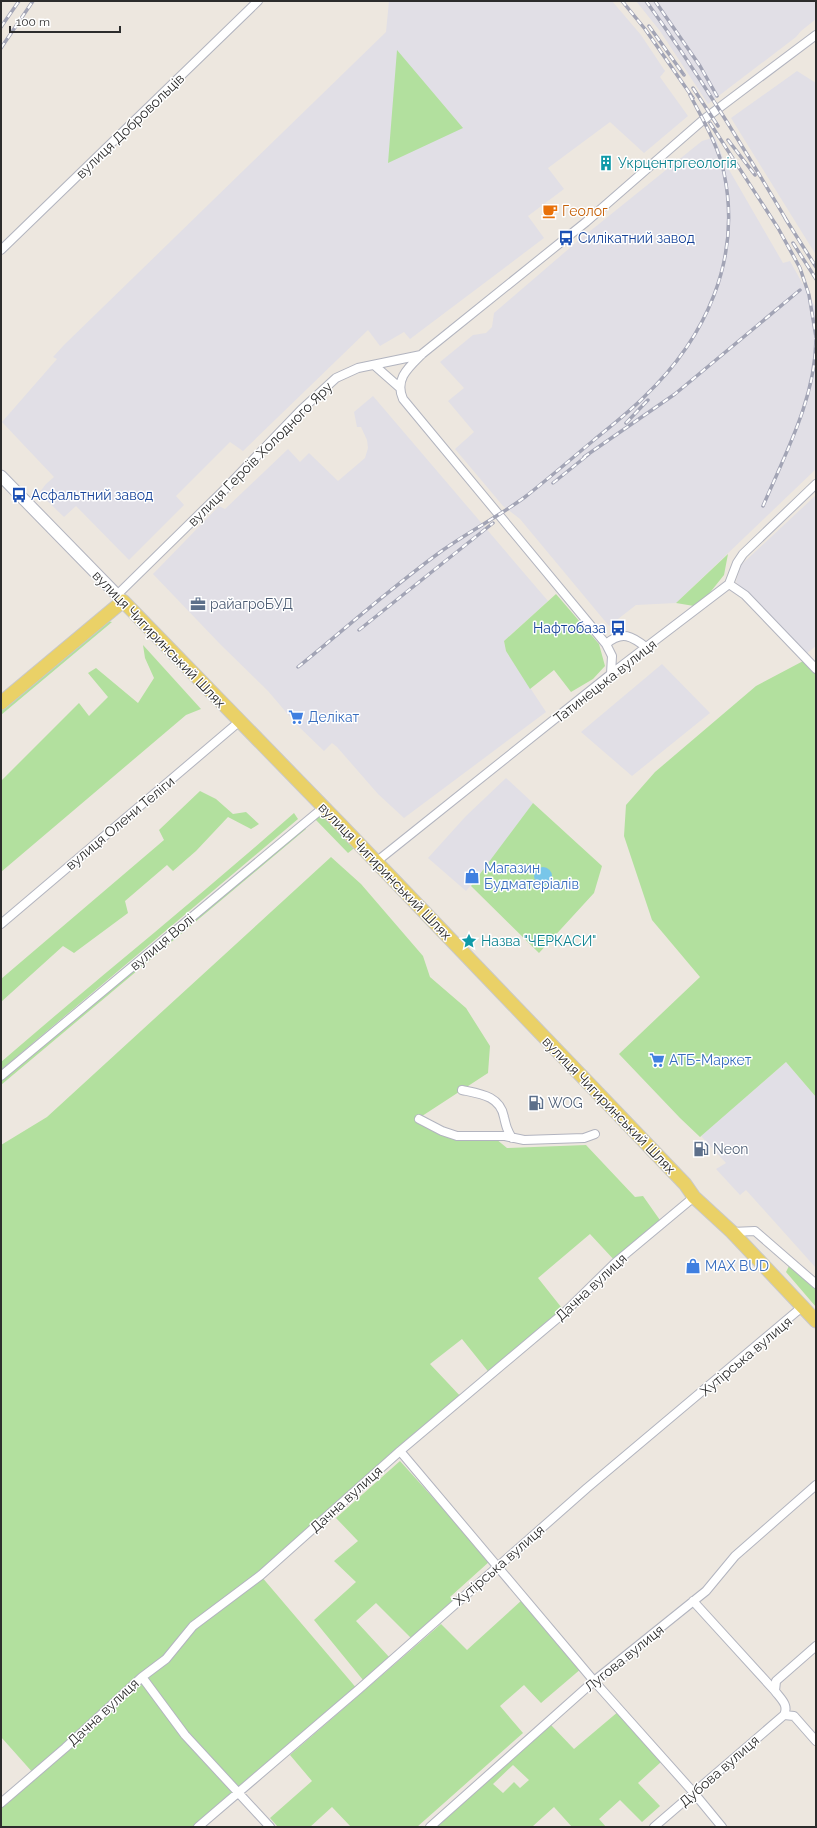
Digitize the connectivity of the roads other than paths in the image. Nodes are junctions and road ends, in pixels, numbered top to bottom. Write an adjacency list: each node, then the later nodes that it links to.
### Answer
1 (258, 1): 3 (street, вулиця Добровольців)
2 (816, 35): 4 (street, вулиця Героїв Холодного Яру)
3 (1, 250)
4 (422, 354): 5 (street, вулиця Героїв Холодного Яру); 6 (street)
5 (374, 365): 6 (street); 10 (street, вулиця Героїв Холодного Яру)
6 (399, 387): 11 (street)
7 (1, 476): 10 (main road, вулиця Чигиринський Шлях)
8 (816, 484): 9 (street)
9 (729, 584): 12 (street, Татинецька вулиця); 13 (street)
10 (120, 598): 15 (main road, вулиця Героїв Холодного Яру); 16 (main road, вулиця Чигиринський Шлях)
11 (606, 644): 12 (street); 14 (street)
12 (647, 648): 14 (street, Татинецька вулиця)
13 (816, 669)
14 (610, 674): 18 (street, Татинецька вулиця)
15 (1, 703)
16 (240, 721): 17 (main road, вулиця Чигиринський Шлях); 19 (street, вулиця Олени Теліги)
17 (324, 807): 18 (main road, вулиця Чигиринський Шлях); 20 (street, вулиця Волі)
18 (376, 862): 25 (main road, вулиця Чигиринський Шлях)
19 (1, 924)
20 (1, 1076)
21 (462, 1090): 24 (street)
22 (419, 1119): 24 (street)
23 (595, 1134): 24 (street)
24 (512, 1138)
25 (694, 1197): 26 (main road, вулиця Чигиринський Шлях); 30 (street, Дачна вулиця)
26 (732, 1232): 27 (street); 28 (main road, вулиця Чигиринський Шлях)
27 (816, 1284)
28 (802, 1307): 29 (main road, вулиця Чигиринський Шлях); 32 (street, Хутірська вулиця)
29 (816, 1321)
30 (400, 1451): 32 (street); 35 (street, Дачна вулиця)
31 (816, 1486): 33 (street, Лугова вулиця)
32 (498, 1566): 36 (street); 40 (street, Хутірська вулиця)
33 (693, 1602): 36 (street, Лугова вулиця); 37 (street)
34 (816, 1646): 37 (street)
35 (142, 1677): 40 (street); 42 (street, Дачна вулиця)
36 (594, 1681): 41 (street); 45 (street, Лугова вулиця)
37 (774, 1691): 38 (street)
38 (784, 1715): 39 (street); 41 (street, Дубова вулиця)
39 (816, 1741)
40 (239, 1792): 43 (street, Хутірська вулиця); 44 (street)
41 (694, 1793): 46 (street, Дубова вулиця); 47 (street)
42 (1, 1803)
43 (198, 1827)
44 (270, 1827)
45 (430, 1827)
46 (654, 1827)
47 (722, 1827)

